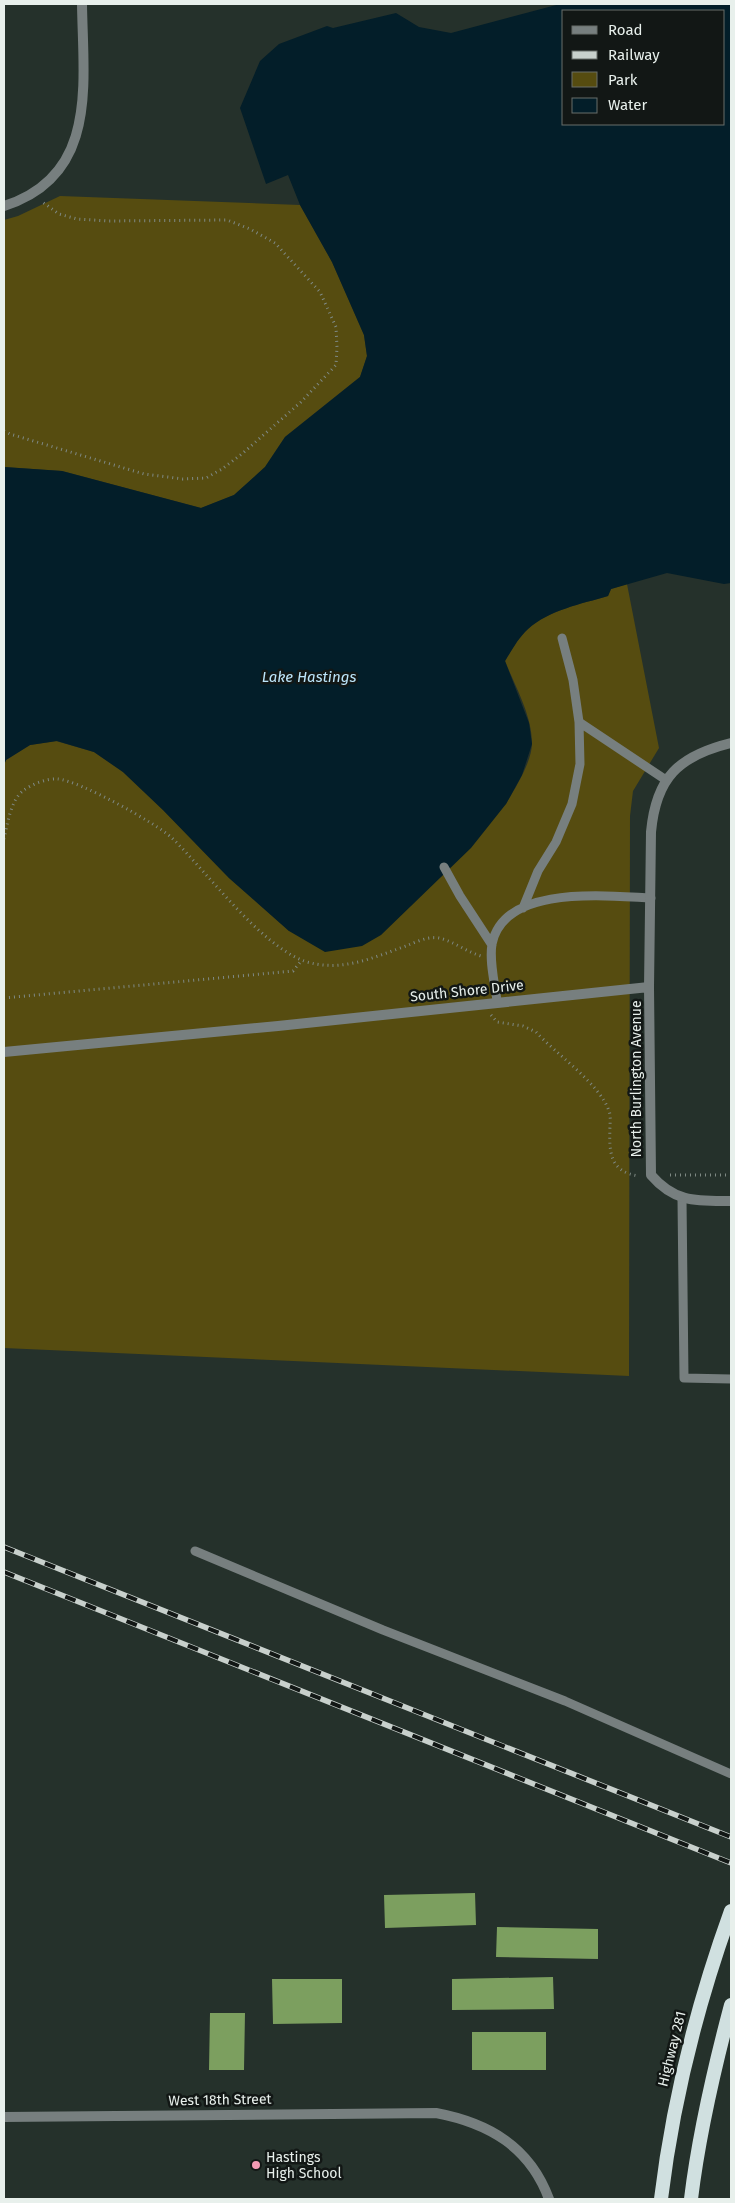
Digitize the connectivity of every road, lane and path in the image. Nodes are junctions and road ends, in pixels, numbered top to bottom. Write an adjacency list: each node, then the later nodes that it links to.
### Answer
1 (82, 4): 2 (street)
2 (33, 194): 3 (street); 4 (path)
3 (4, 206)
4 (4, 431)
5 (562, 638): 6 (lane)
6 (579, 722): 8 (lane); 12 (lane)
7 (731, 743): 8 (street)
8 (666, 780): 11 (street)
9 (4, 840): 16 (path)
10 (444, 867): 13 (lane)
11 (651, 898): 12 (lane); 18 (street)
12 (523, 908): 13 (lane)
13 (492, 945): 15 (lane)
14 (478, 955): 15 (path); 16 (path); 17 (path)
15 (492, 959): 20 (lane)
16 (302, 960): 19 (path)
17 (480, 965)
18 (649, 987): 20 (street, South Shore Drive); 22 (street, North Burlington Avenue)
19 (4, 998)
20 (492, 1002): 21 (street, South Shore Drive); 22 (path)
21 (4, 1052)
22 (651, 1175): 23 (path); 24 (street, North Burlington Avenue)
23 (731, 1175)
24 (682, 1198): 25 (street, North Burlington Avenue); 26 (lane)
25 (731, 1201)
26 (731, 1379)
27 (195, 1551): 28 (lane)
28 (731, 1774)
29 (731, 1911): 33 (highway, Highway 281)
30 (731, 2005): 34 (highway)
31 (4, 2116): 32 (street, West 18th Street)
32 (549, 2199)
33 (661, 2199)
34 (691, 2199)

